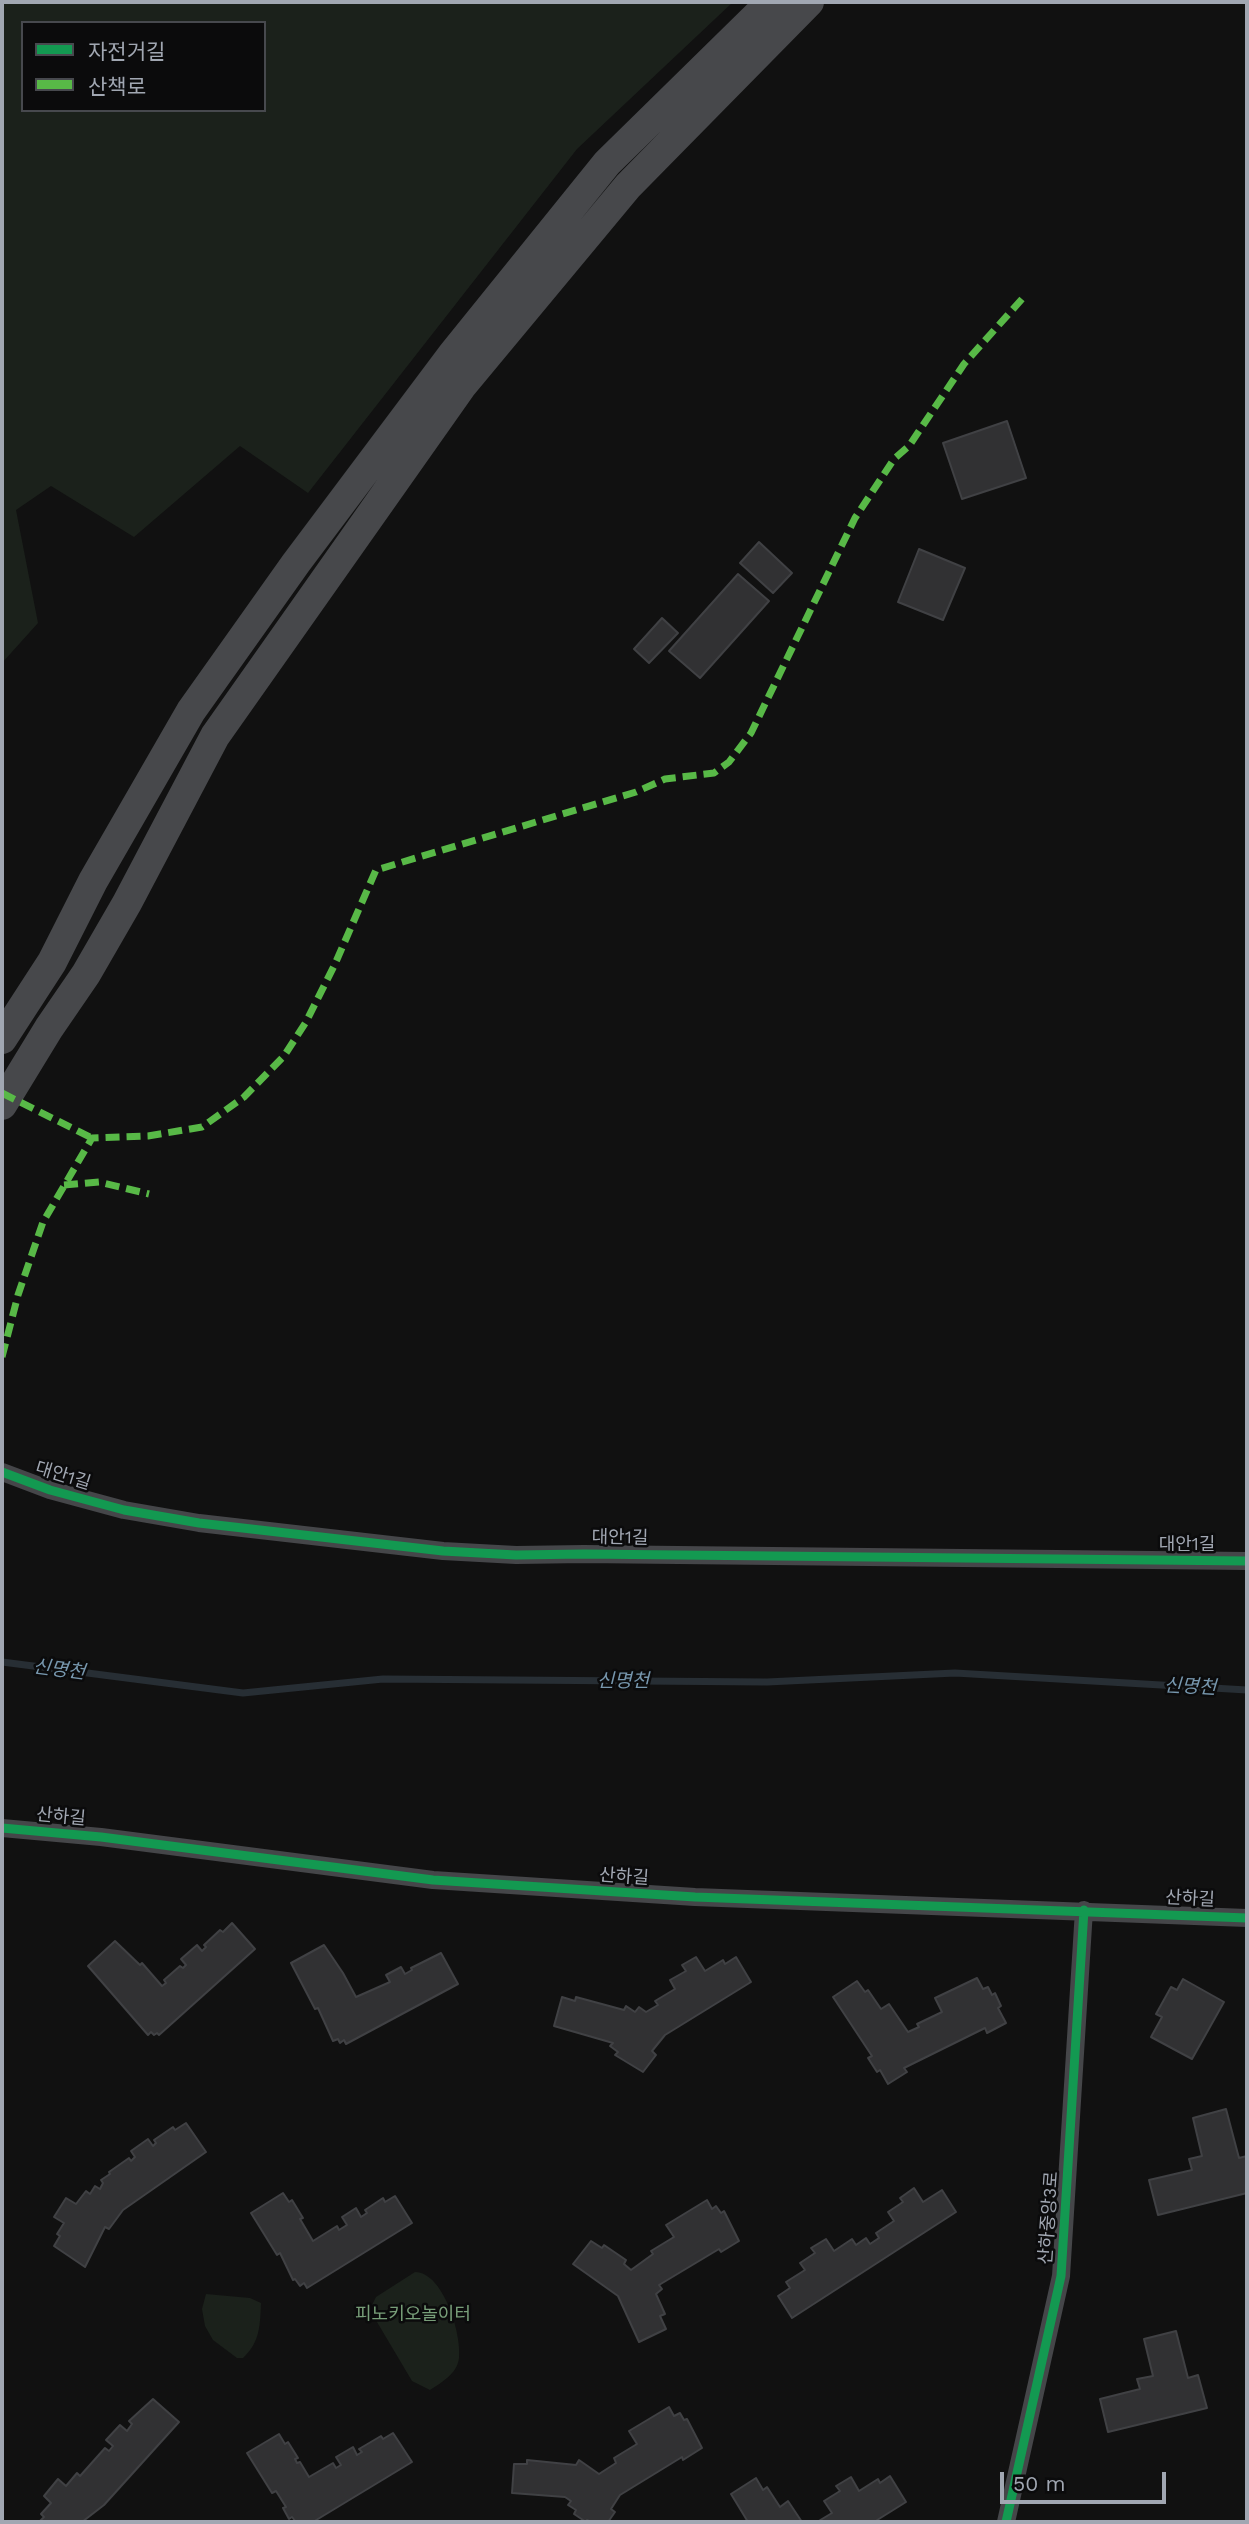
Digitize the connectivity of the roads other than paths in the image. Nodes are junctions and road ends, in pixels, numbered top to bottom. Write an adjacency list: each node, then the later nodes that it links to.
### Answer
1 (771, 2): 3 (highway)
2 (809, 2): 4 (highway)
3 (2, 1039)
4 (2, 1105)
5 (2, 1472): 6 (street, 대안1길)
6 (1247, 1561)
7 (2, 1828): 8 (street, 산하길)
8 (1084, 1910): 9 (street, 산하길); 10 (street, 산하중앙3로)
9 (1247, 1918)
10 (1006, 2522)

